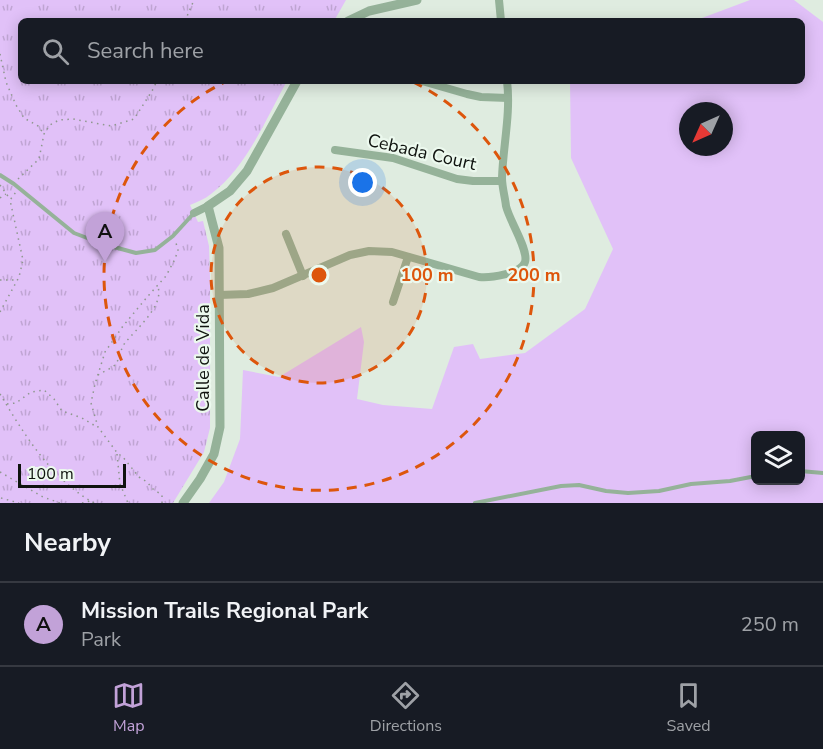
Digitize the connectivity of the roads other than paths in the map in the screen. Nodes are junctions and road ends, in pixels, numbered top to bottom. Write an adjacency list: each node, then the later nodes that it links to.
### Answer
1 (414, 0): 3 (street)
2 (499, 0): 4 (street)
3 (354, 18)
4 (501, 18)
5 (295, 84): 12 (street)
6 (432, 84): 8 (street)
7 (507, 84): 8 (street)
8 (507, 98): 11 (street)
9 (335, 150): 11 (street, Cebada Court)
10 (0, 175): 13 (lane)
11 (502, 181): 15 (street)
12 (208, 206): 13 (street); 17 (street, Calle de Vida)
13 (194, 213)
14 (286, 234): 16 (street)
15 (408, 257): 16 (street); 18 (street)
16 (303, 276): 17 (street)
17 (219, 295): 23 (street, Calle de Vida)
18 (393, 302)
19 (805, 471): 20 (lane)
20 (823, 473)
21 (751, 477): 22 (lane)
22 (491, 501): 24 (lane)
23 (183, 503)
24 (475, 503)

